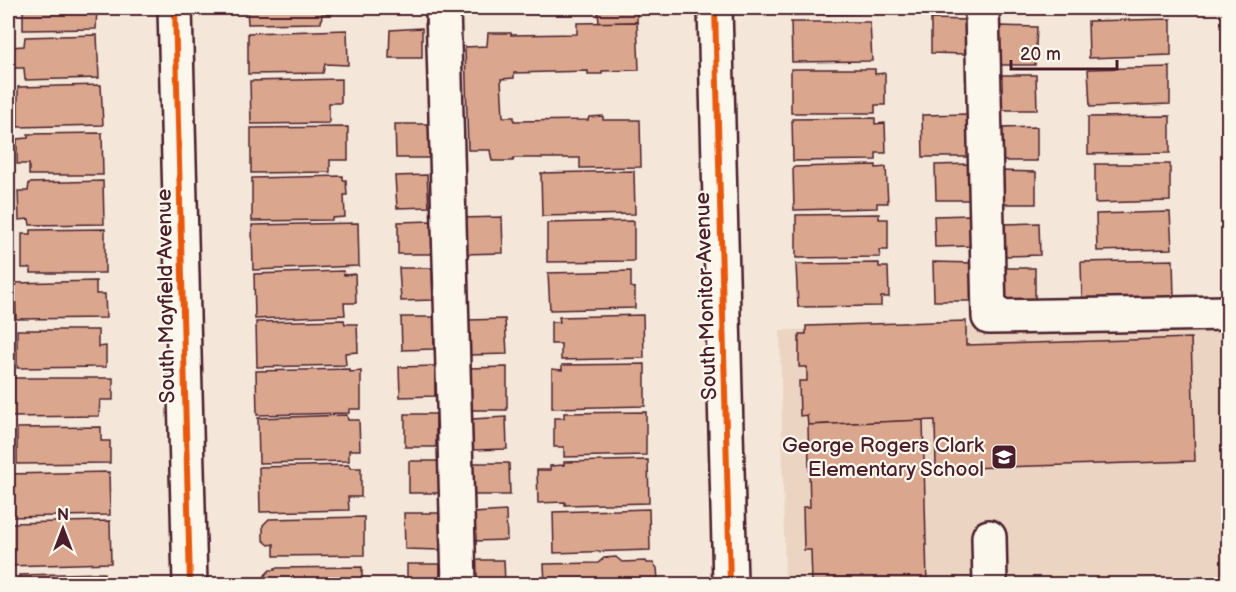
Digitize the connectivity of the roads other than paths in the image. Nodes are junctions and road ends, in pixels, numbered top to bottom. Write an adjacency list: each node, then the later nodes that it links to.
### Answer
1 (175, 8): 7 (street, South Mayfield Avenue)
2 (443, 8): 8 (street)
3 (715, 8): 9 (street, South Monitor Avenue)
4 (982, 8): 5 (street)
5 (1228, 313)
6 (989, 537): 10 (street)
7 (190, 585)
8 (459, 585)
9 (730, 585)
10 (990, 585)

